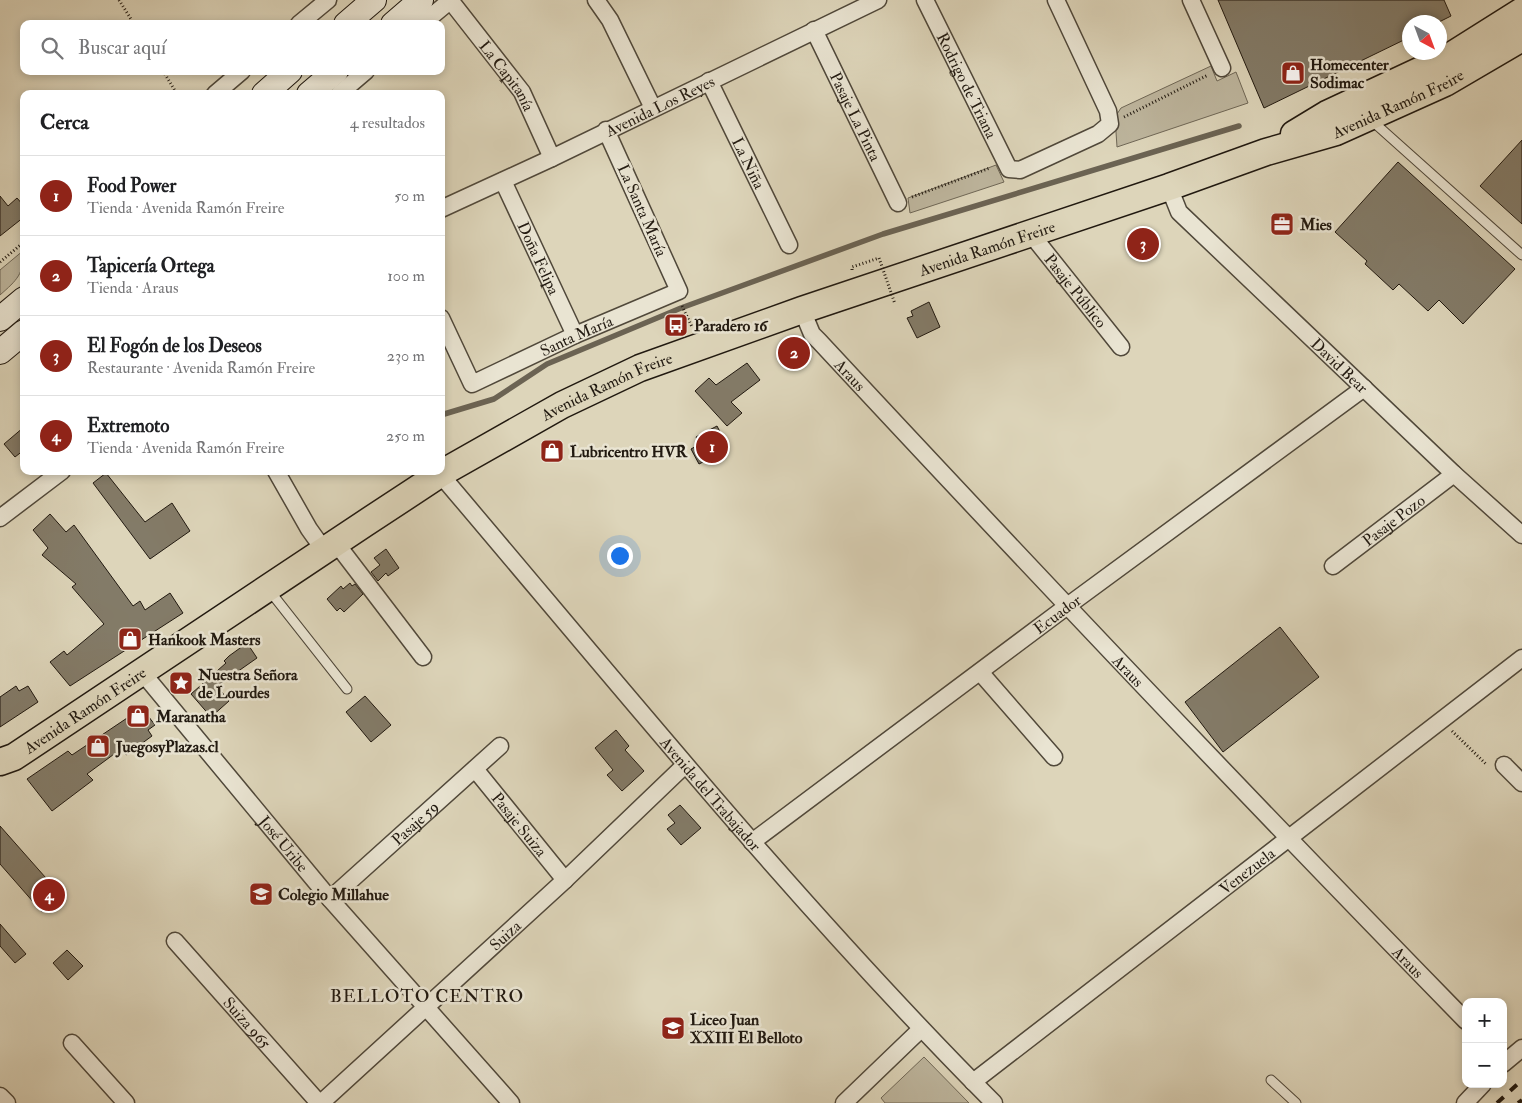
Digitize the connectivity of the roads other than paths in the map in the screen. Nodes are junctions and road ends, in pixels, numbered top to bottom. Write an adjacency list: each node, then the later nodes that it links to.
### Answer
1 (328, 0): 11 (street)
2 (374, 0): 12 (main road)
3 (421, 0): 13 (main road)
4 (450, 0): 14 (street); 31 (street, La Capitanía)
5 (596, 0): 27 (street)
6 (878, 0): 15 (street, Avenida Los Reyes)
7 (925, 0): 8 (street, Rodrigo de Triana)
8 (1056, 0)
9 (1191, 0): 17 (street)
10 (1522, 11): 30 (main road, Avenida Ramón Freire)
11 (304, 20)
12 (351, 20)
13 (398, 20)
14 (427, 20)
15 (814, 30): 22 (street, Avenida Los Reyes); 34 (street, Pasaje La Pinta)
16 (1522, 38): 28 (main road, Avenida Ramón Freire)
17 (1222, 68)
18 (237, 75): 23 (street)
19 (331, 75): 25 (main road)
20 (361, 75): 26 (street)
21 (285, 80): 24 (main road)
22 (709, 81): 27 (street, Avenida Los Reyes); 37 (street, La Niña)
23 (220, 90)
24 (270, 90)
25 (314, 90)
26 (344, 90)
27 (653, 108): 29 (street, Avenida Los Reyes)
28 (1368, 118): 30 (main road, Avenida Ramón Freire); 38 (lane)
29 (606, 130): 31 (street, Avenida Los Reyes); 39 (street, La Santa María)
30 (1266, 152): 33 (main road, Avenida Ramón Freire)
31 (552, 158): 32 (street, Avenida Los Reyes)
32 (503, 181): 35 (street, Avenida Los Reyes); 45 (street, Doña Felipa)
33 (1169, 187): 36 (main road, Avenida Ramón Freire); 48 (street, David Bear)
34 (898, 203)
35 (445, 207)
36 (1032, 234): 41 (main road, Avenida Ramón Freire); 46 (street, Pasaje Público)
37 (789, 245)
38 (1522, 255)
39 (680, 296): 45 (street, Santa María)
40 (20, 302): 42 (main road)
41 (802, 310): 49 (main road, Avenida Ramón Freire); 60 (street, Araus)
42 (0, 319)
43 (445, 327): 45 (street, Santa María)
44 (20, 335): 47 (main road)
45 (575, 335)
46 (1121, 347)
47 (0, 352)
48 (1364, 388): 50 (street, David Bear); 60 (street, Ecuador)
49 (445, 471)
50 (1454, 474): 56 (street, David Bear); 58 (street, Pasaje Pozo)
51 (57, 475): 55 (street)
52 (282, 475): 57 (street)
53 (438, 475): 57 (main road, Avenida Ramón Freire)
54 (441, 475): 69 (street, Avenida del Trabajador)
55 (0, 518)
56 (1522, 535)
57 (330, 547): 59 (main road, Avenida Ramón Freire); 61 (street)
58 (1333, 566)
59 (268, 588): 63 (main road, Avenida Ramón Freire); 65 (lane)
60 (1066, 607): 64 (street, Ecuador); 73 (street, Araus)
61 (424, 657)
62 (1522, 658): 73 (street, Venezuela)
63 (141, 671): 68 (main road, Avenida Ramón Freire); 76 (street, José Uribe)
64 (980, 672): 67 (street); 74 (street, Ecuador)
65 (347, 689)
66 (500, 746): 71 (street, Pasaje 59)
67 (1054, 757)
68 (5, 764)
69 (685, 765): 74 (street, Avenida del Trabajador); 75 (street, Suiza)
70 (1504, 765): 72 (street)
71 (476, 769): 75 (street, Pasaje Suiza); 76 (street, Pasaje 59)
72 (1522, 783)
73 (1289, 840): 79 (street, Araus); 85 (street, Venezuela)
74 (752, 842): 80 (street, Avenida del Trabajador)
75 (565, 880): 78 (street, Suiza)
76 (330, 899): 78 (street, José Uribe)
77 (175, 942): 90 (street, Suiza 965)
78 (426, 1009): 90 (street, Suiza); 91 (street, José Uribe)
79 (1462, 1017)
80 (921, 1030): 85 (street, Avenida del Trabajador); 92 (street)
81 (72, 1043): 89 (street)
82 (1522, 1048): 83 (street)
83 (1507, 1060)
84 (1271, 1080): 94 (lane)
85 (973, 1082): 93 (street, Avenida del Trabajador)
86 (1479, 1088): 95 (street)
87 (0, 1096): 88 (street)
88 (6, 1103)
89 (126, 1103)
90 (320, 1103)
91 (511, 1103)
92 (844, 1103)
93 (994, 1103)
94 (1296, 1103)
95 (1464, 1103)

